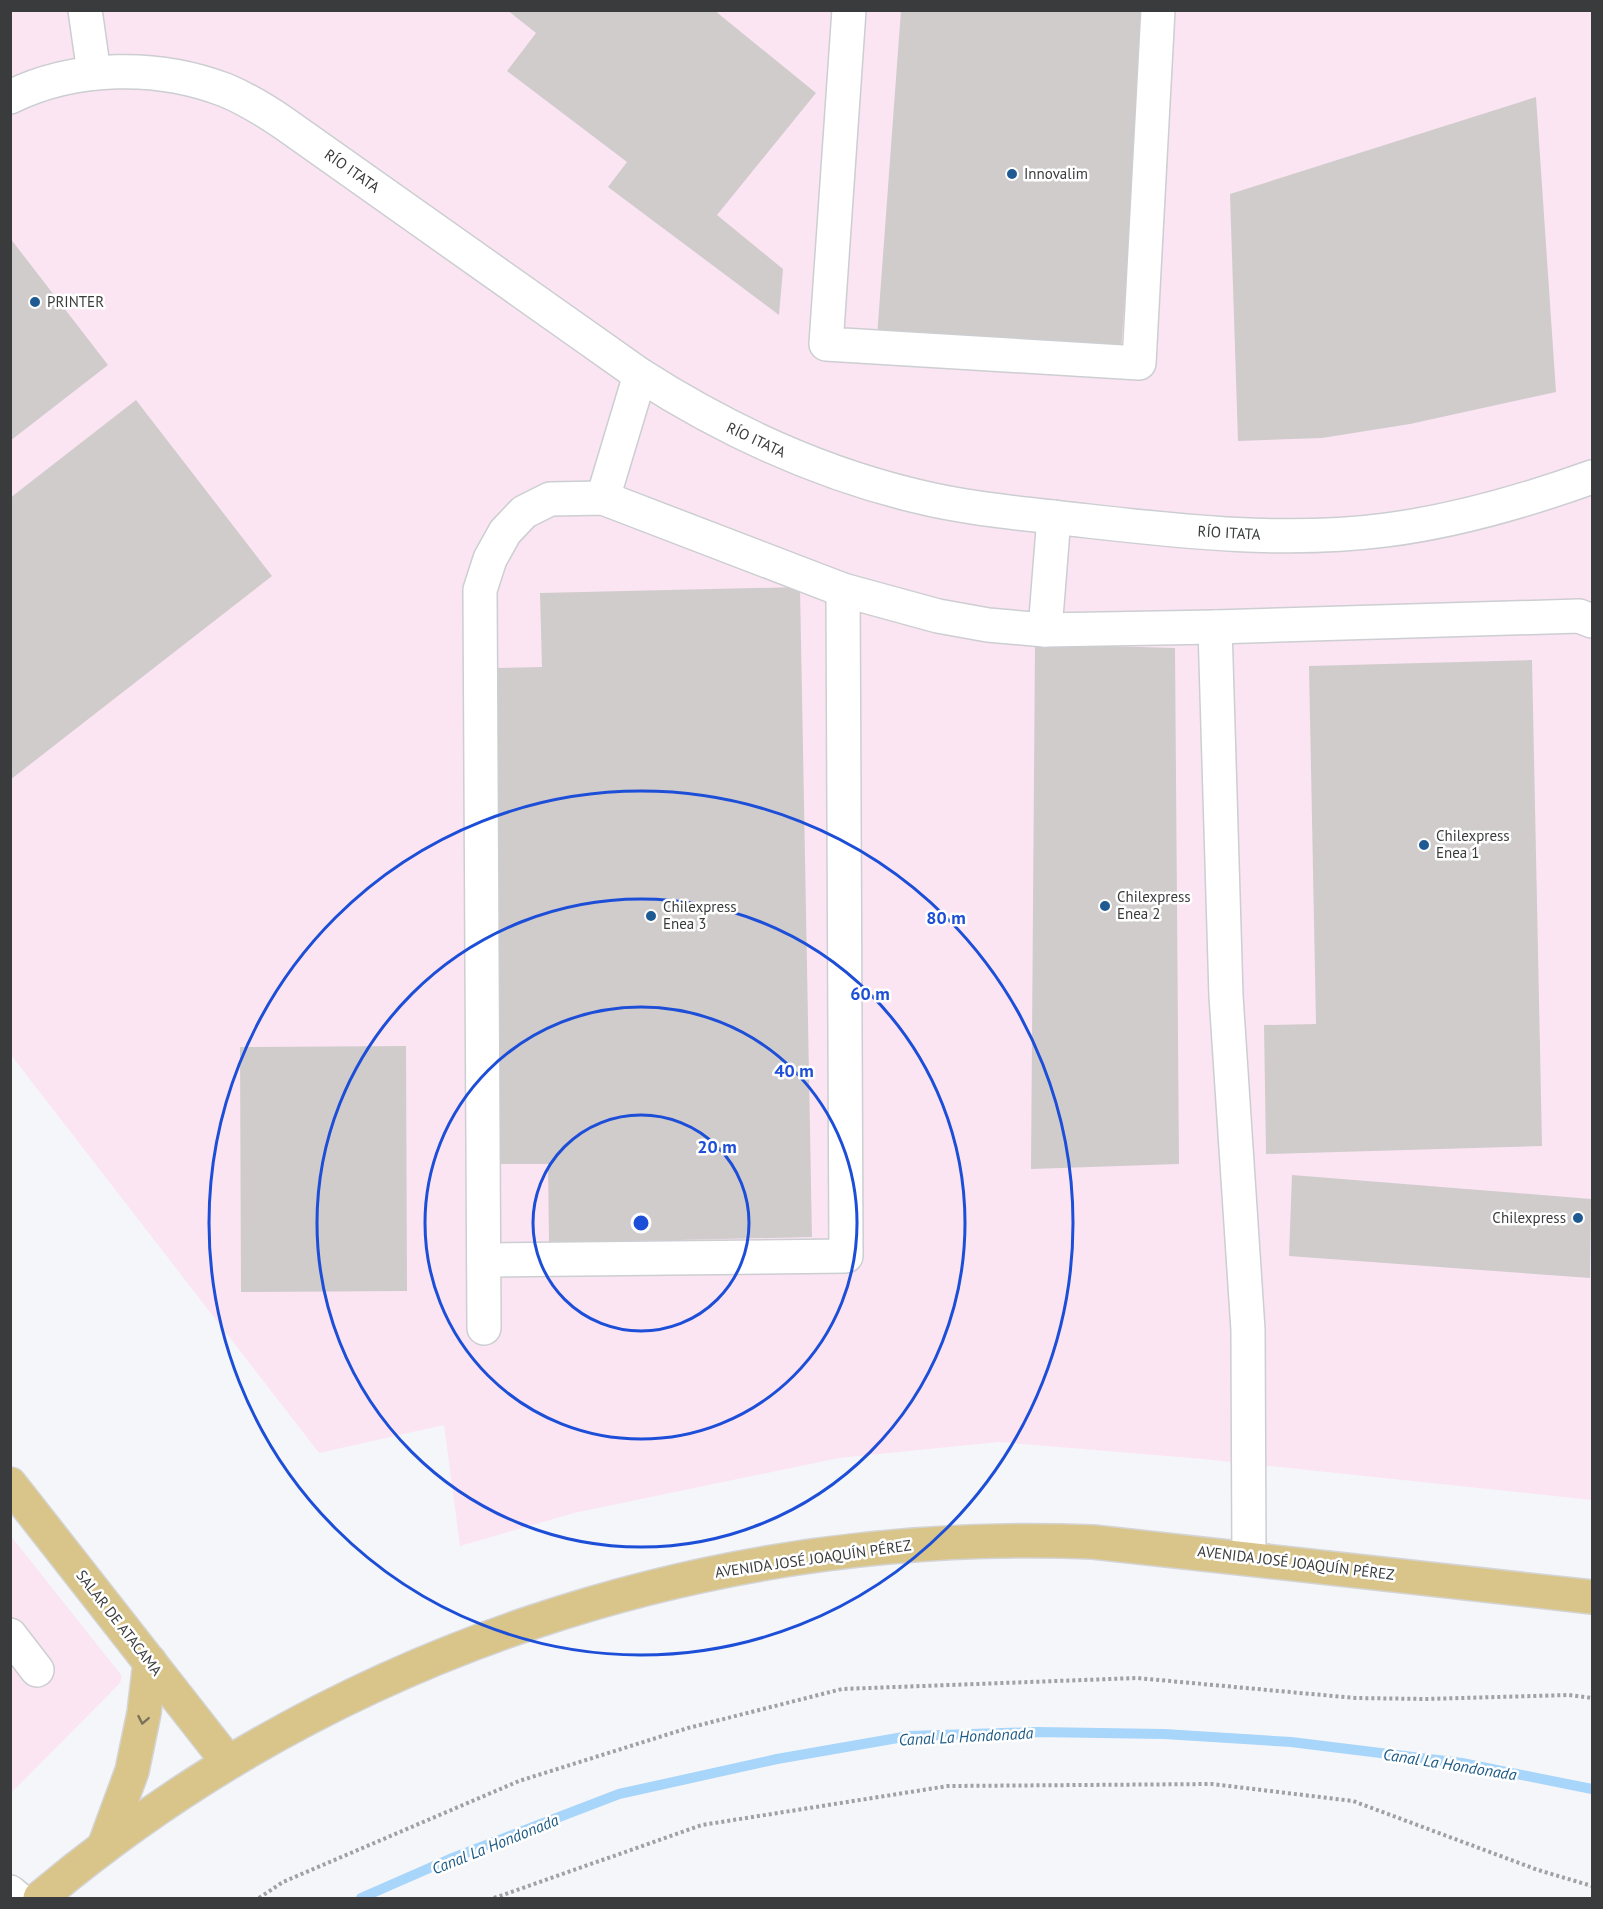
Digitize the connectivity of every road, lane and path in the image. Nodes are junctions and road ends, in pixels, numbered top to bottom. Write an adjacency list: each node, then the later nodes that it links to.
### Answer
1 (85, 10): 4 (street)
2 (849, 10): 3 (street)
3 (1158, 10)
4 (94, 73): 5 (street, RÍO ITATA); 6 (street, RÍO ITATA)
5 (10, 97)
6 (640, 375): 8 (street); 9 (street, RÍO ITATA)
7 (1593, 477): 9 (street, RÍO ITATA)
8 (603, 498): 10 (street); 14 (street)
9 (1054, 517): 13 (street)
10 (843, 590): 13 (street); 14 (street)
11 (1593, 621): 12 (street)
12 (1215, 627): 13 (street); 17 (street)
13 (1044, 630)
14 (483, 1260): 15 (street)
15 (484, 1328)
16 (10, 1484): 20 (main road, SALAR DE ATACAMA)
17 (1249, 1558): 18 (main road, AVENIDA JOSÉ JOAQUÍN PÉREZ); 23 (main road, AVENIDA JOSÉ JOAQUÍN PÉREZ)
18 (1593, 1597)
19 (10, 1635): 21 (street)
20 (150, 1662): 23 (main road, SALAR DE ATACAMA); 24 (main road, one-way to 24)
21 (37, 1670)
22 (1593, 1698): 29 (path)
23 (228, 1762): 24 (main road, AVENIDA JOSÉ JOAQUÍN PÉREZ)
24 (104, 1847): 28 (main road, AVENIDA JOSÉ JOAQUÍN PÉREZ)
25 (1593, 1886): 30 (path)
26 (10, 1892): 27 (street)
27 (17, 1899)
28 (40, 1899)
29 (259, 1899)
30 (494, 1899)

